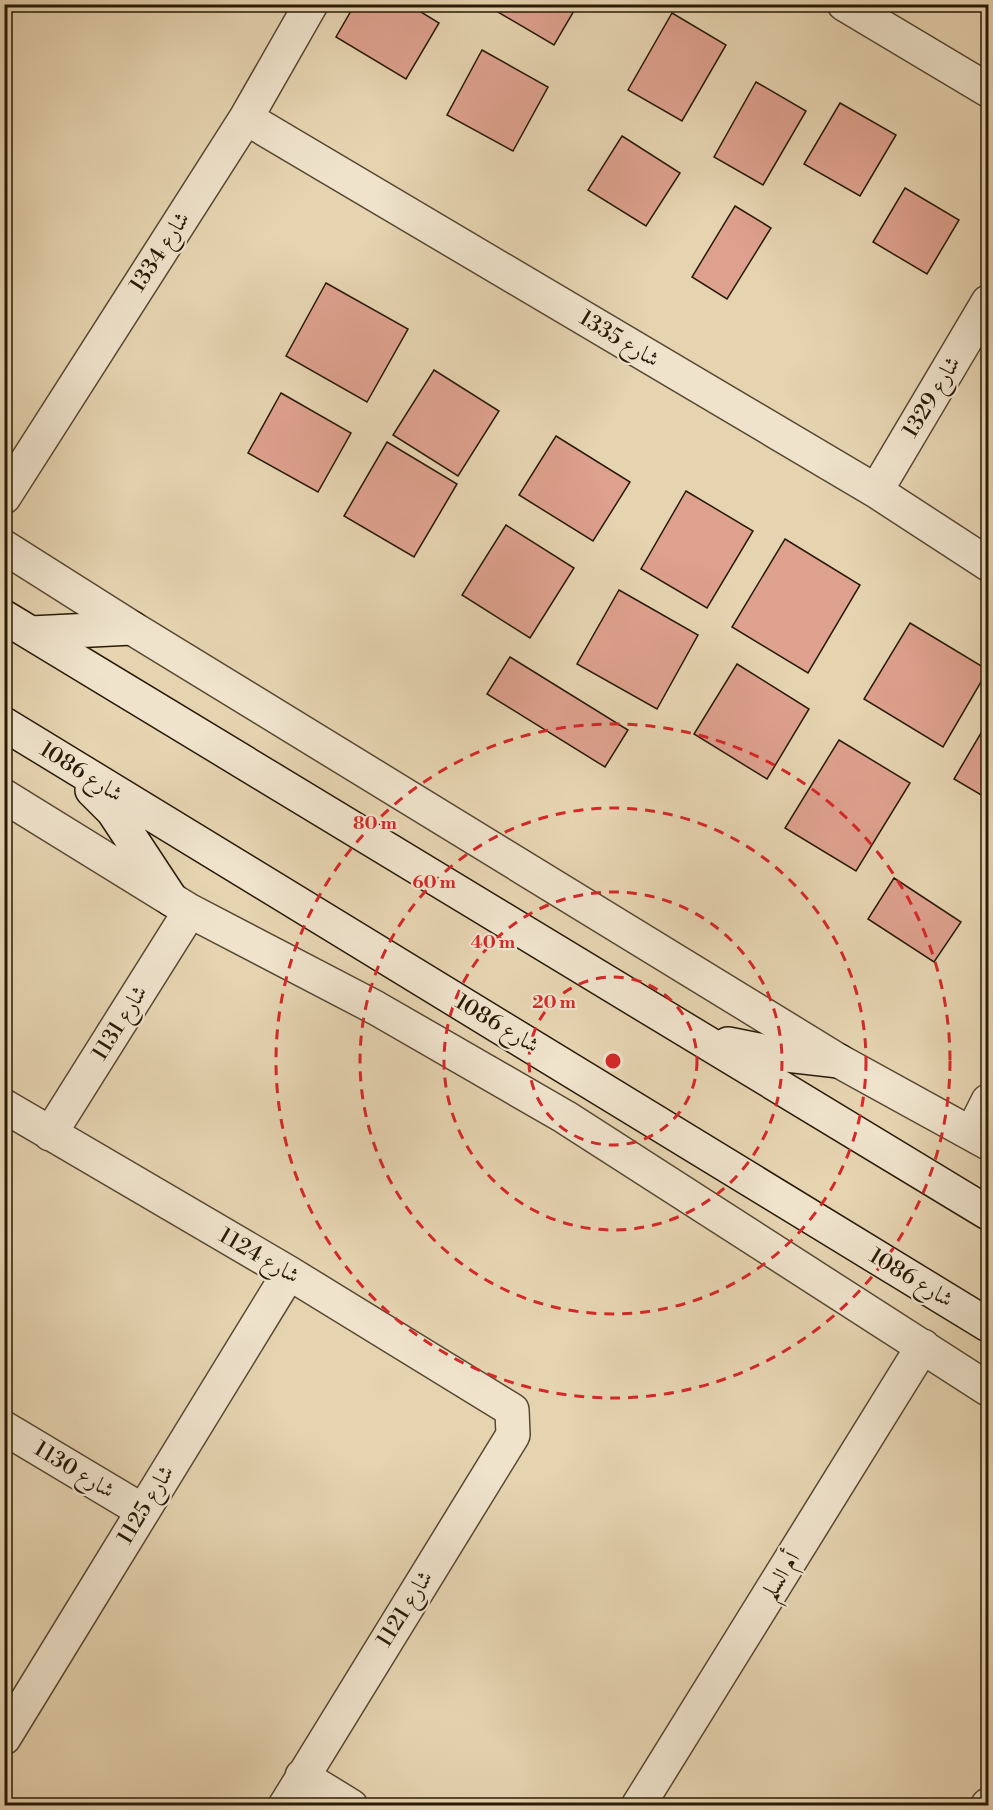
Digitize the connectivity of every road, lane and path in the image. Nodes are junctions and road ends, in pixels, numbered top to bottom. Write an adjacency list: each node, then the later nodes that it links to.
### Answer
1 (311, 4): 4 (street, شارع 1334)
2 (844, 4): 3 (street)
3 (988, 90)
4 (246, 118): 6 (street, شارع 1335); 7 (street, شارع 1334)
5 (988, 302): 6 (street, شارع 1329)
6 (876, 491): 9 (street, شارع 1335)
7 (4, 497)
8 (4, 547): 11 (street)
9 (988, 564)
10 (18, 625): 11 (street); 16 (street)
11 (132, 628): 17 (street)
12 (4, 724): 13 (street, شارع 1086)
13 (61, 760): 15 (street); 24 (street, شارع 1086)
14 (4, 796): 15 (street, شارع 1086)
15 (180, 905): 20 (street, شارع 1131); 25 (street, شارع 1086)
16 (708, 1040): 17 (street); 22 (street)
17 (839, 1061): 21 (street)
18 (988, 1101): 21 (street)
19 (4, 1106): 20 (street, شارع 1124)
20 (50, 1134): 23 (street, شارع 1124)
21 (980, 1138)
22 (988, 1213)
23 (289, 1273): 27 (street, شارع 1124); 29 (street, شارع 1125)
24 (988, 1325)
25 (923, 1346): 26 (street, شارع 1086); 34 (street, أم السلم)
26 (988, 1389)
27 (512, 1410): 31 (street, شارع 1121)
28 (4, 1428): 29 (street, شارع 1130)
29 (143, 1512): 30 (street, شارع 1125)
30 (4, 1738)
31 (302, 1776): 32 (street, شارع 1121); 33 (street)
32 (285, 1806)
33 (351, 1806)
34 (638, 1806)

